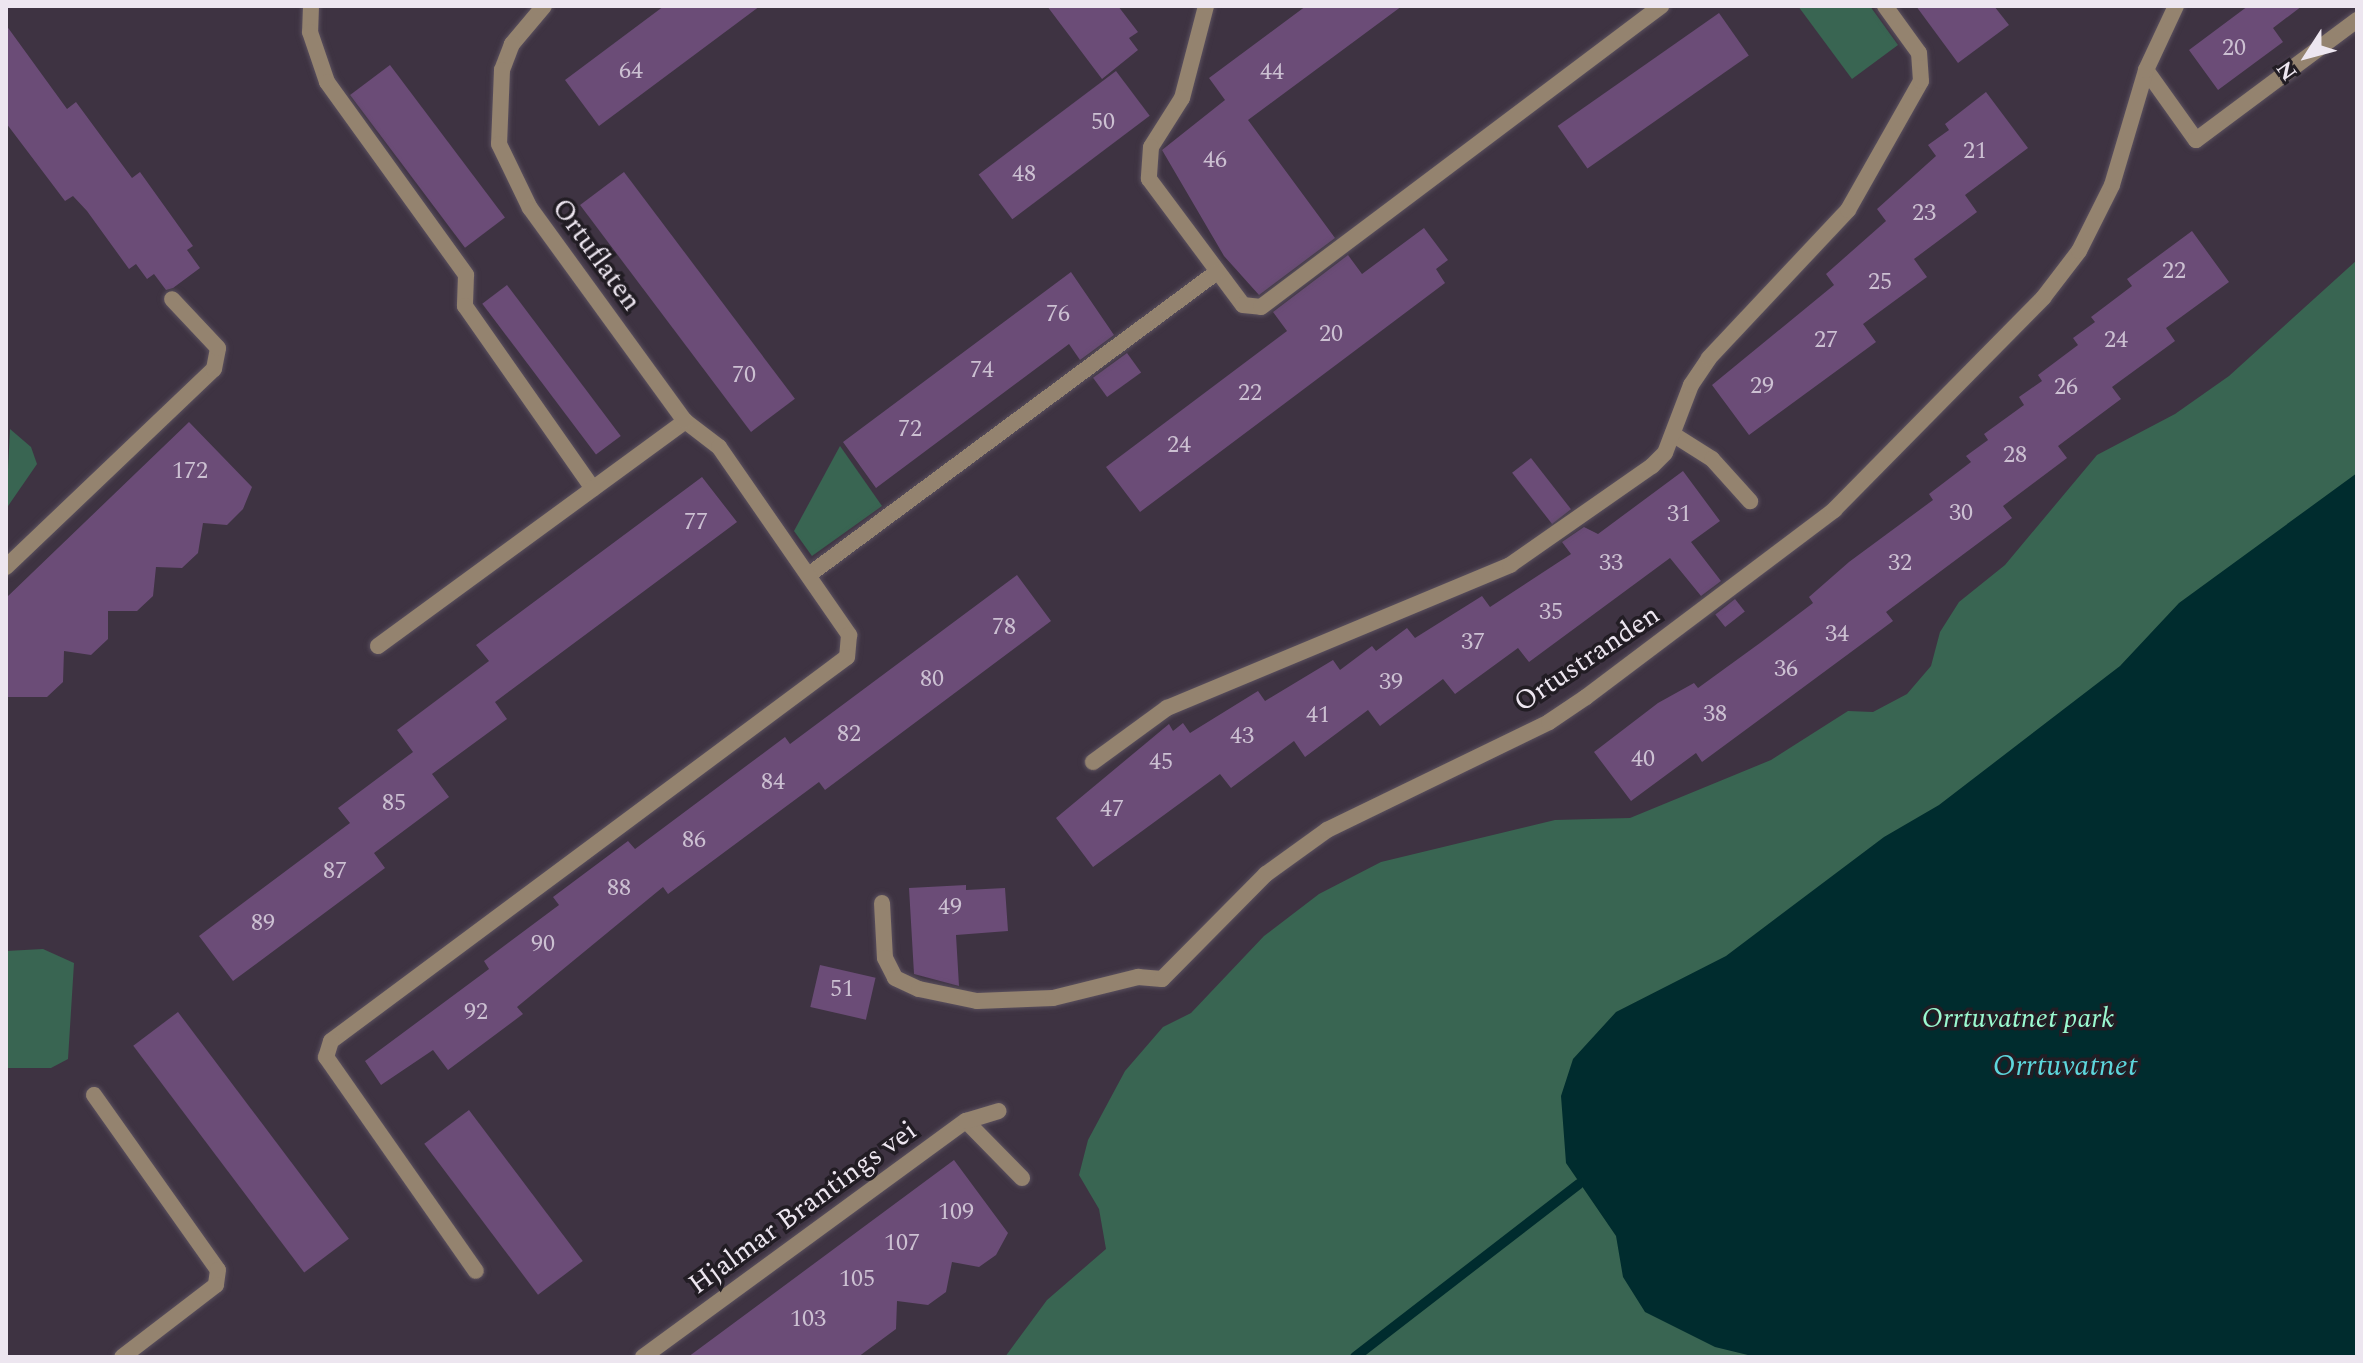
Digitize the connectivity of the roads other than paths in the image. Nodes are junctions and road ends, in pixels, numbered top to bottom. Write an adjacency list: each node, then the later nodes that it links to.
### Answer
1 (311, 6): 13 (street)
2 (544, 6): 11 (street, Ortuflaten)
3 (1206, 6): 9 (street)
4 (1661, 6): 9 (street)
5 (1885, 6): 12 (street)
6 (2176, 6): 8 (street, Ortustranden)
7 (2357, 20): 8 (street)
8 (2146, 70): 19 (street, Ortustranden)
9 (1217, 272): 16 (street)
10 (172, 299): 15 (street)
11 (685, 421): 13 (street); 16 (street, Ortuflaten)
12 (1674, 435): 14 (street); 18 (street)
13 (593, 489): 17 (street)
14 (1750, 501)
15 (6, 567)
16 (810, 574): 24 (street, Ortuflaten)
17 (378, 646)
18 (1093, 762)
19 (882, 903)
20 (94, 1095): 25 (street)
21 (999, 1111): 22 (street, Hjalmar Brantings vei)
22 (966, 1121): 23 (street); 26 (street, Hjalmar Brantings vei)
23 (1022, 1178)
24 (476, 1271)
25 (122, 1357)
26 (643, 1357)

